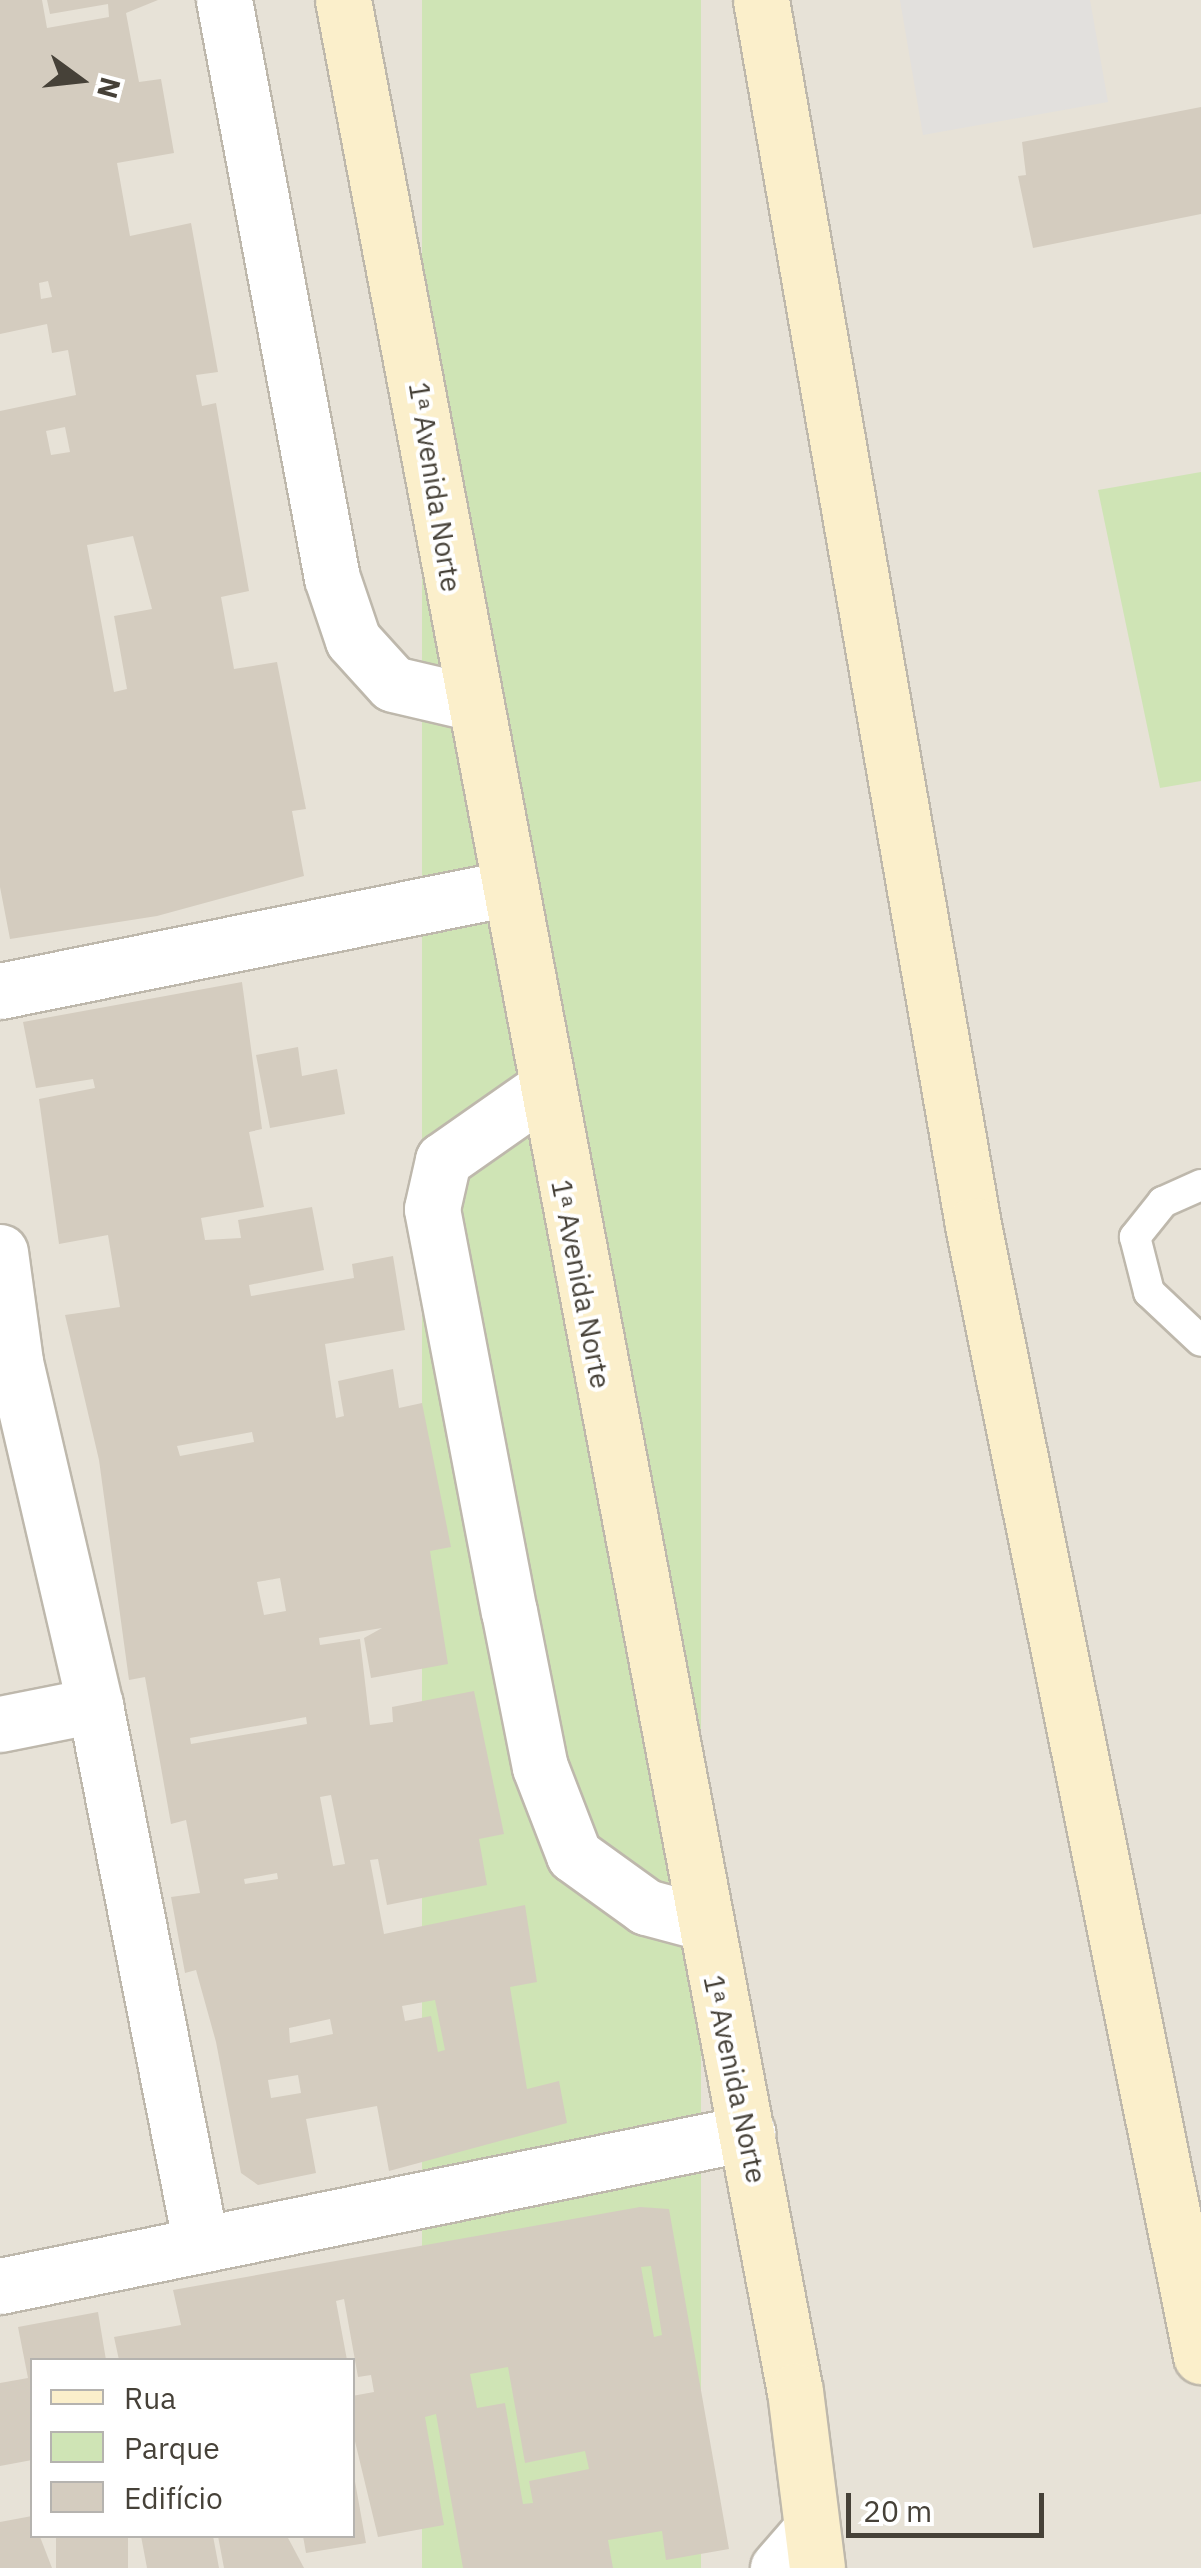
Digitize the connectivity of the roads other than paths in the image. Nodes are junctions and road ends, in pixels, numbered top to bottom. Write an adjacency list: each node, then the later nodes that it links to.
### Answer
1 (224, 0): 4 (street)
2 (342, 0): 4 (main road, 1ᵃ Avenida Norte)
3 (761, 0): 18 (main road)
4 (470, 702): 5 (main road, 1ᵃ Avenida Norte)
5 (504, 889): 6 (street); 7 (main road, 1ᵃ Avenida Norte)
6 (0, 991)
7 (543, 1090): 14 (main road, 1ᵃ Avenida Norte); 14 (street)
8 (1201, 1185): 10 (lane)
9 (0, 1252): 11 (street)
10 (1201, 1341)
11 (7, 1363): 12 (street)
12 (95, 1705): 13 (street); 16 (street)
13 (0, 1724)
14 (702, 1922): 15 (main road, 1ᵃ Avenida Norte)
15 (747, 2133): 16 (street); 19 (main road, 1ᵃ Avenida Norte)
16 (201, 2245): 17 (street)
17 (0, 2286)
18 (1201, 2356)
19 (802, 2555)

